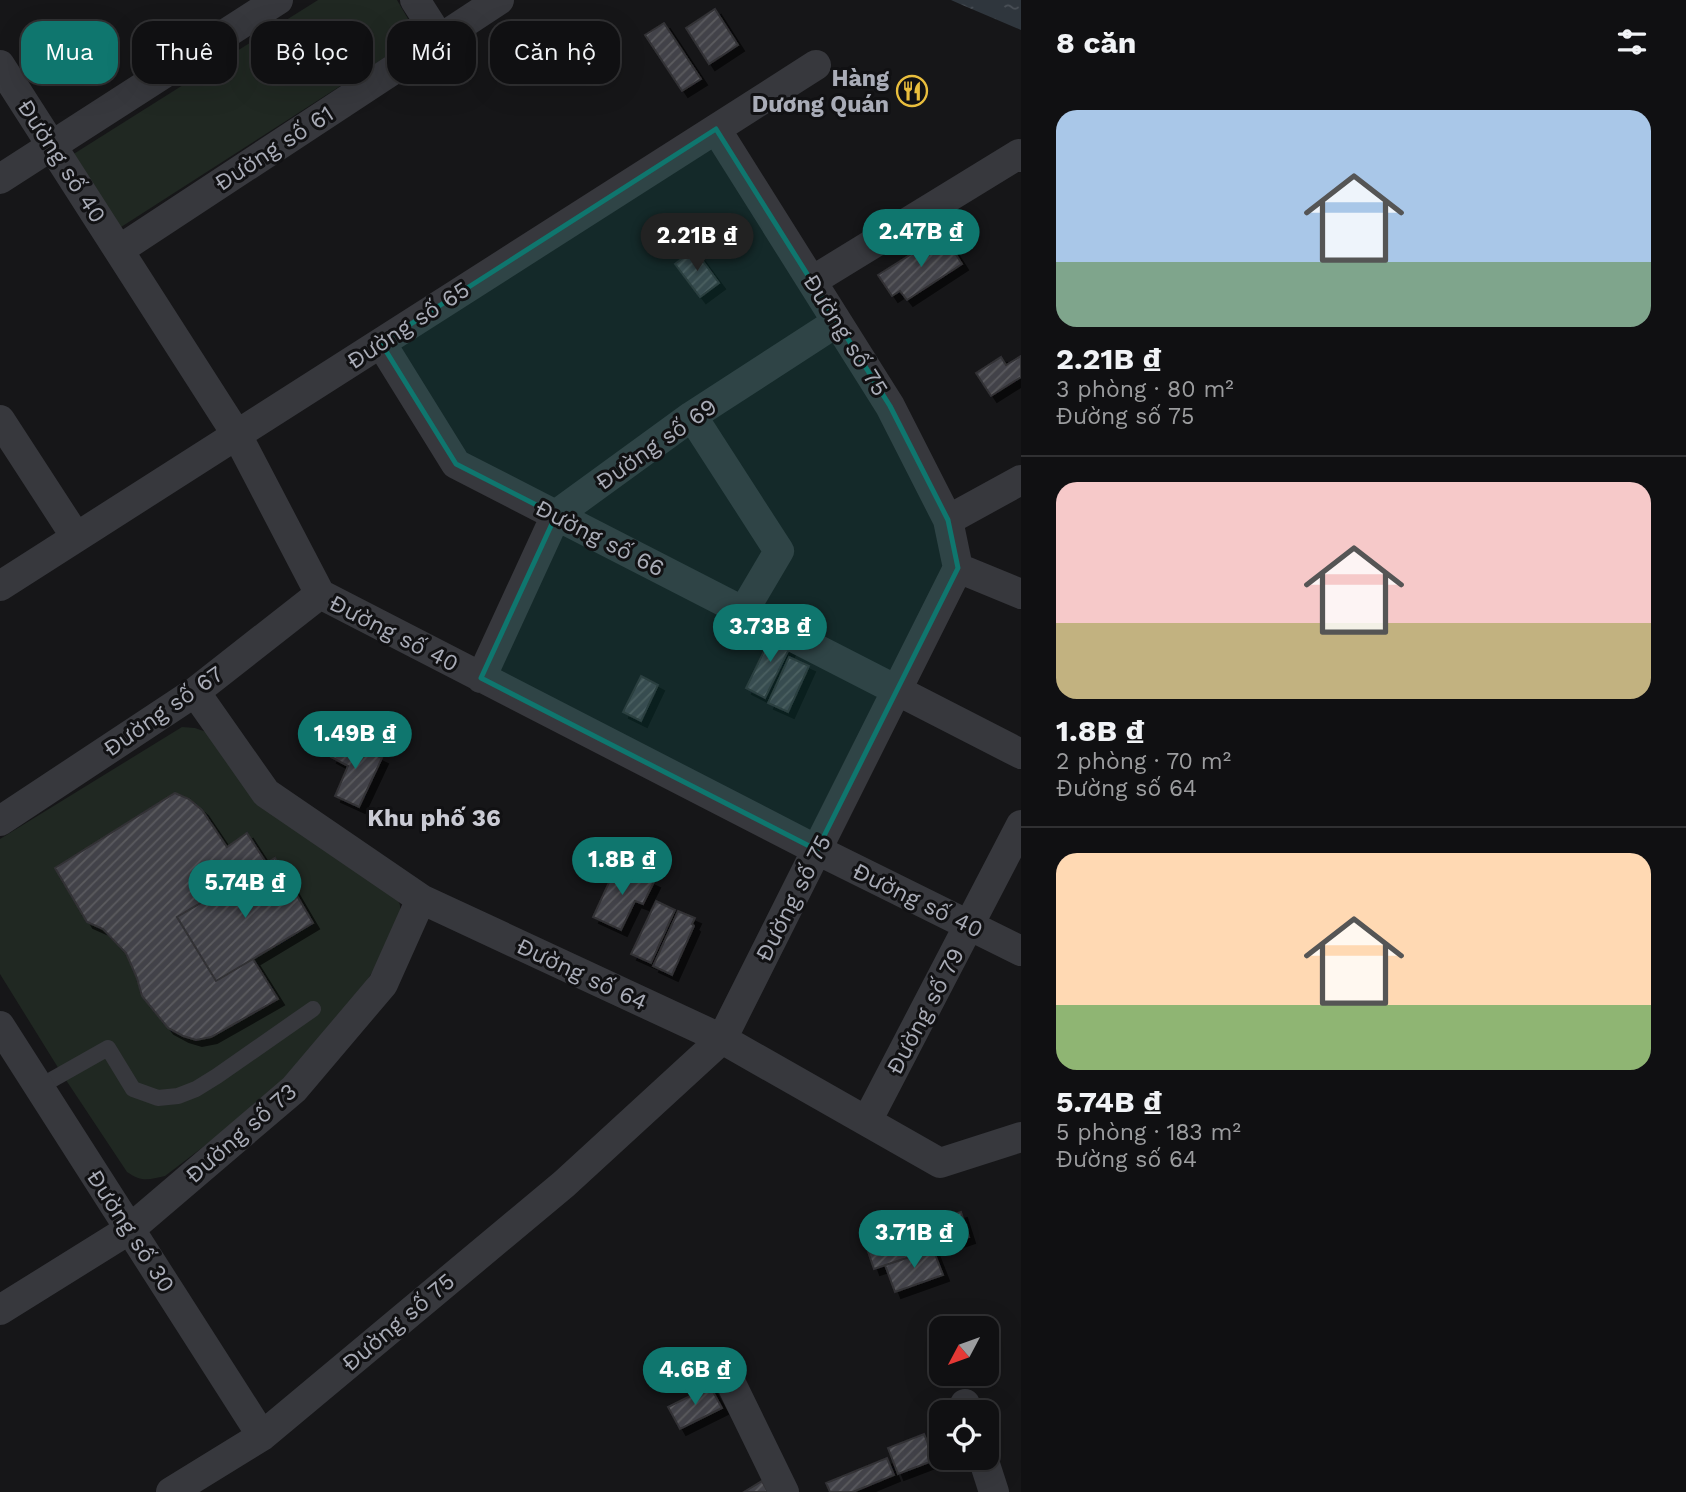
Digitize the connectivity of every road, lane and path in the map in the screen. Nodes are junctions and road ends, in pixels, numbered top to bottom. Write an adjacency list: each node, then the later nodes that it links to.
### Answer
1 (278, 0): 10 (street)
2 (415, 0): 4 (street)
3 (499, 0): 5 (street, Đường số 61)
4 (429, 21)
5 (466, 21)
6 (0, 65): 10 (street, Đường số 40)
7 (816, 65): 9 (street, Đường số 65)
8 (387, 73): 13 (street, Đường số 61)
9 (716, 129): 14 (street, Đường số 75); 16 (street, Đường số 65)
10 (52, 146): 12 (street); 13 (street, Đường số 40)
11 (1020, 155): 14 (street)
12 (0, 179)
13 (119, 250): 19 (street, Đường số 40)
14 (812, 281): 15 (street, Đường số 75)
15 (837, 323): 17 (street, Đường số 69); 22 (street, Đường số 75)
16 (381, 343): 19 (street, Đường số 65); 21 (street, Đường số 66)
17 (692, 416): 21 (street, Đường số 69); 28 (street)
18 (0, 419): 23 (street)
19 (237, 435): 23 (street, Đường số 65); 26 (street, Đường số 40)
20 (1021, 480): 22 (street)
21 (556, 515): 28 (street, Đường số 66); 29 (street, Đường số 69)
22 (948, 520): 24 (street, Đường số 75)
23 (76, 537): 25 (street, Đường số 65)
24 (958, 568): 27 (street); 30 (street, Đường số 75)
25 (0, 586)
26 (320, 594): 29 (street, Đường số 40); 31 (street, Đường số 67)
27 (1021, 594)
28 (743, 611): 30 (street, Đường số 66)
29 (481, 678): 35 (street, Đường số 40)
30 (896, 691): 32 (street, Đường số 66); 35 (street, Đường số 75)
31 (194, 692): 33 (street, Đường số 67); 36 (street, Đường số 64)
32 (1021, 754)
33 (0, 821)
34 (1021, 825): 37 (street, Đường số 79)
35 (817, 850): 37 (street, Đường số 40); 41 (street, Đường số 75)
36 (421, 899): 41 (street, Đường số 64); 45 (street, Đường số 73)
37 (969, 925): 38 (street, Đường số 40); 43 (street, Đường số 79)
38 (1021, 951)
39 (313, 1009): 42 (lane)
40 (0, 1026): 42 (street, Đường số 30)
41 (722, 1039): 43 (street, Đường số 64); 48 (street, Đường số 75)
42 (39, 1087): 45 (street, Đường số 30)
43 (867, 1121): 44 (street, Đường số 64)
44 (1021, 1137)
45 (130, 1229): 46 (street, Đường số 73); 48 (street, Đường số 30)
46 (0, 1310)
47 (724, 1369): 51 (street)
48 (262, 1436): 50 (street, Đường số 75)
49 (987, 1470): 52 (street)
50 (170, 1492)
51 (784, 1492)
52 (994, 1492)

